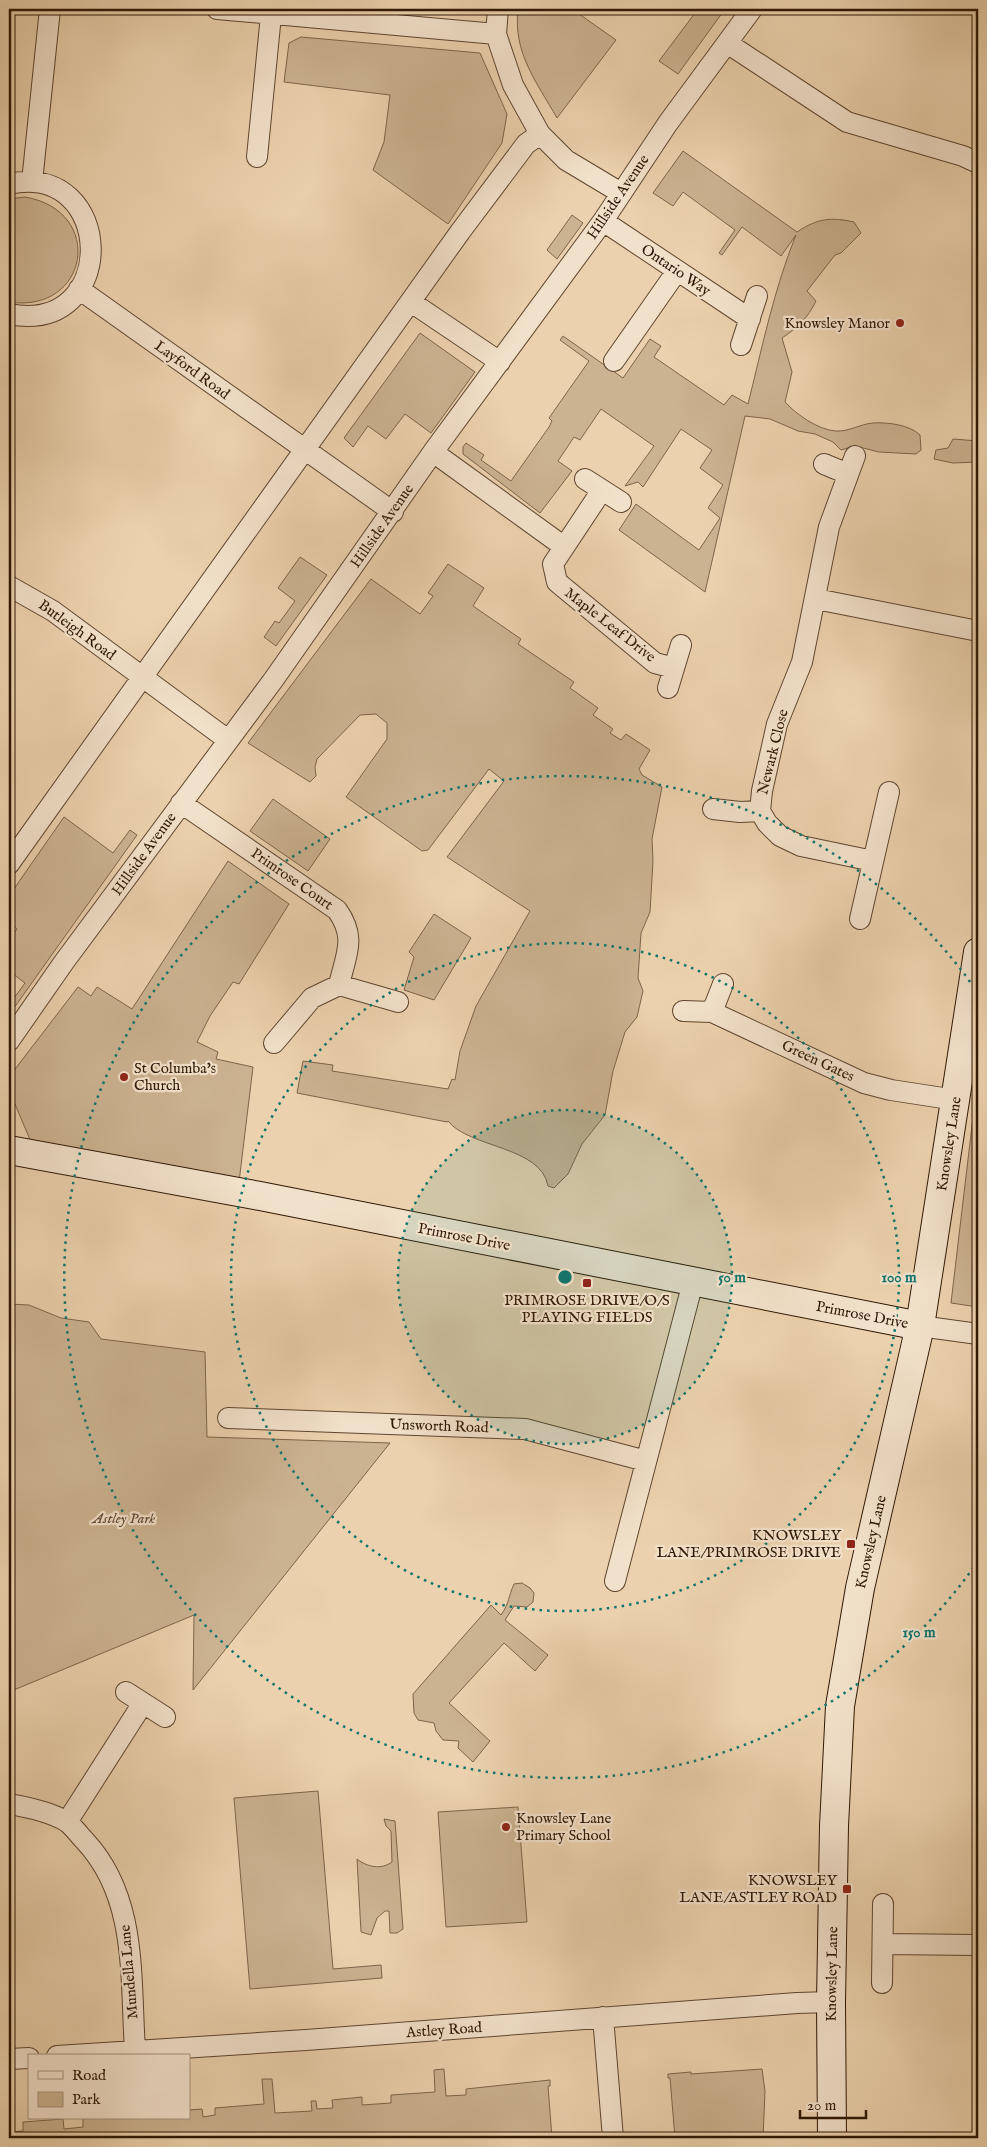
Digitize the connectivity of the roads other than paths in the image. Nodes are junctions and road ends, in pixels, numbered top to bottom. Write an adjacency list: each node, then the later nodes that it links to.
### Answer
1 (50, 9): 11 (street)
2 (217, 9): 5 (street)
3 (498, 9): 6 (street)
4 (752, 9): 7 (street, Hillside Avenue)
5 (271, 15): 6 (street); 9 (street)
6 (496, 34): 8 (street)
7 (727, 43): 10 (street); 13 (street, Hillside Avenue)
8 (540, 134): 13 (street); 18 (street)
9 (257, 157)
10 (978, 163)
11 (32, 182): 12 (street); 16 (street)
12 (9, 184)
13 (621, 193): 14 (street, Hillside Avenue)
14 (603, 222): 15 (street, Ontario Way); 23 (street, Hillside Avenue)
15 (677, 271): 20 (street, Ontario Way); 22 (street)
16 (79, 290): 19 (street); 24 (street, Layford Road)
17 (757, 296): 20 (street)
18 (411, 302): 23 (street); 24 (street)
19 (9, 314)
20 (750, 319): 21 (street)
21 (741, 345)
22 (614, 361)
23 (500, 362): 25 (street, Hillside Avenue)
24 (304, 450): 30 (street, Layford Road); 37 (street)
25 (433, 452): 30 (street, Hillside Avenue); 31 (street)
26 (824, 464): 33 (street, Newark Close)
27 (585, 479): 28 (street)
28 (602, 490): 29 (street); 31 (street, Maple Leaf Drive)
29 (621, 502)
30 (393, 512): 39 (street, Hillside Avenue)
31 (563, 546): 36 (street, Maple Leaf Drive)
32 (9, 586): 37 (street, Butleigh Road)
33 (816, 599): 34 (street); 43 (street, Newark Close)
34 (978, 631)
35 (681, 645): 36 (street)
36 (674, 668): 38 (street)
37 (143, 677): 39 (street, Butleigh Road); 45 (street)
38 (668, 688)
39 (228, 740): 41 (street, Hillside Avenue)
40 (889, 792): 44 (street)
41 (181, 803): 49 (street, Primrose Court); 53 (street, Hillside Avenue)
42 (713, 809): 43 (street)
43 (760, 811): 44 (street, Newark Close)
44 (873, 861): 46 (street)
45 (9, 864)
46 (860, 919)
47 (978, 952): 55 (main road, Knowsley Lane)
48 (722, 984): 52 (street)
49 (339, 985): 50 (street); 54 (street)
50 (398, 1002)
51 (683, 1011): 52 (street, Green Gates)
52 (712, 1012): 55 (street, Green Gates)
53 (9, 1041)
54 (274, 1043)
55 (956, 1100): 58 (main road, Knowsley Lane)
56 (9, 1150): 57 (main road, Primrose Drive)
57 (693, 1282): 58 (main road, Primrose Drive); 61 (street)
58 (920, 1326): 59 (street); 72 (main road, Knowsley Lane)
59 (978, 1334)
60 (228, 1418): 61 (street, Unsworth Road)
61 (646, 1461): 62 (street)
62 (615, 1581)
63 (126, 1692): 64 (street)
64 (143, 1703): 65 (street); 67 (street)
65 (165, 1717)
66 (9, 1804): 67 (street, Mundella Lane)
67 (67, 1822): 74 (street, Mundella Lane)
68 (883, 1904): 69 (street)
69 (883, 1944): 70 (street); 71 (street)
70 (978, 1945)
71 (882, 1983)
72 (831, 2002): 73 (street, Astley Road); 79 (main road, Knowsley Lane)
73 (603, 2017): 74 (street, Astley Road); 78 (street)
74 (135, 2050): 75 (street, Astley Road)
75 (83, 2054)
76 (28, 2058): 77 (street)
77 (9, 2060)
78 (613, 2138)
79 (832, 2138)

